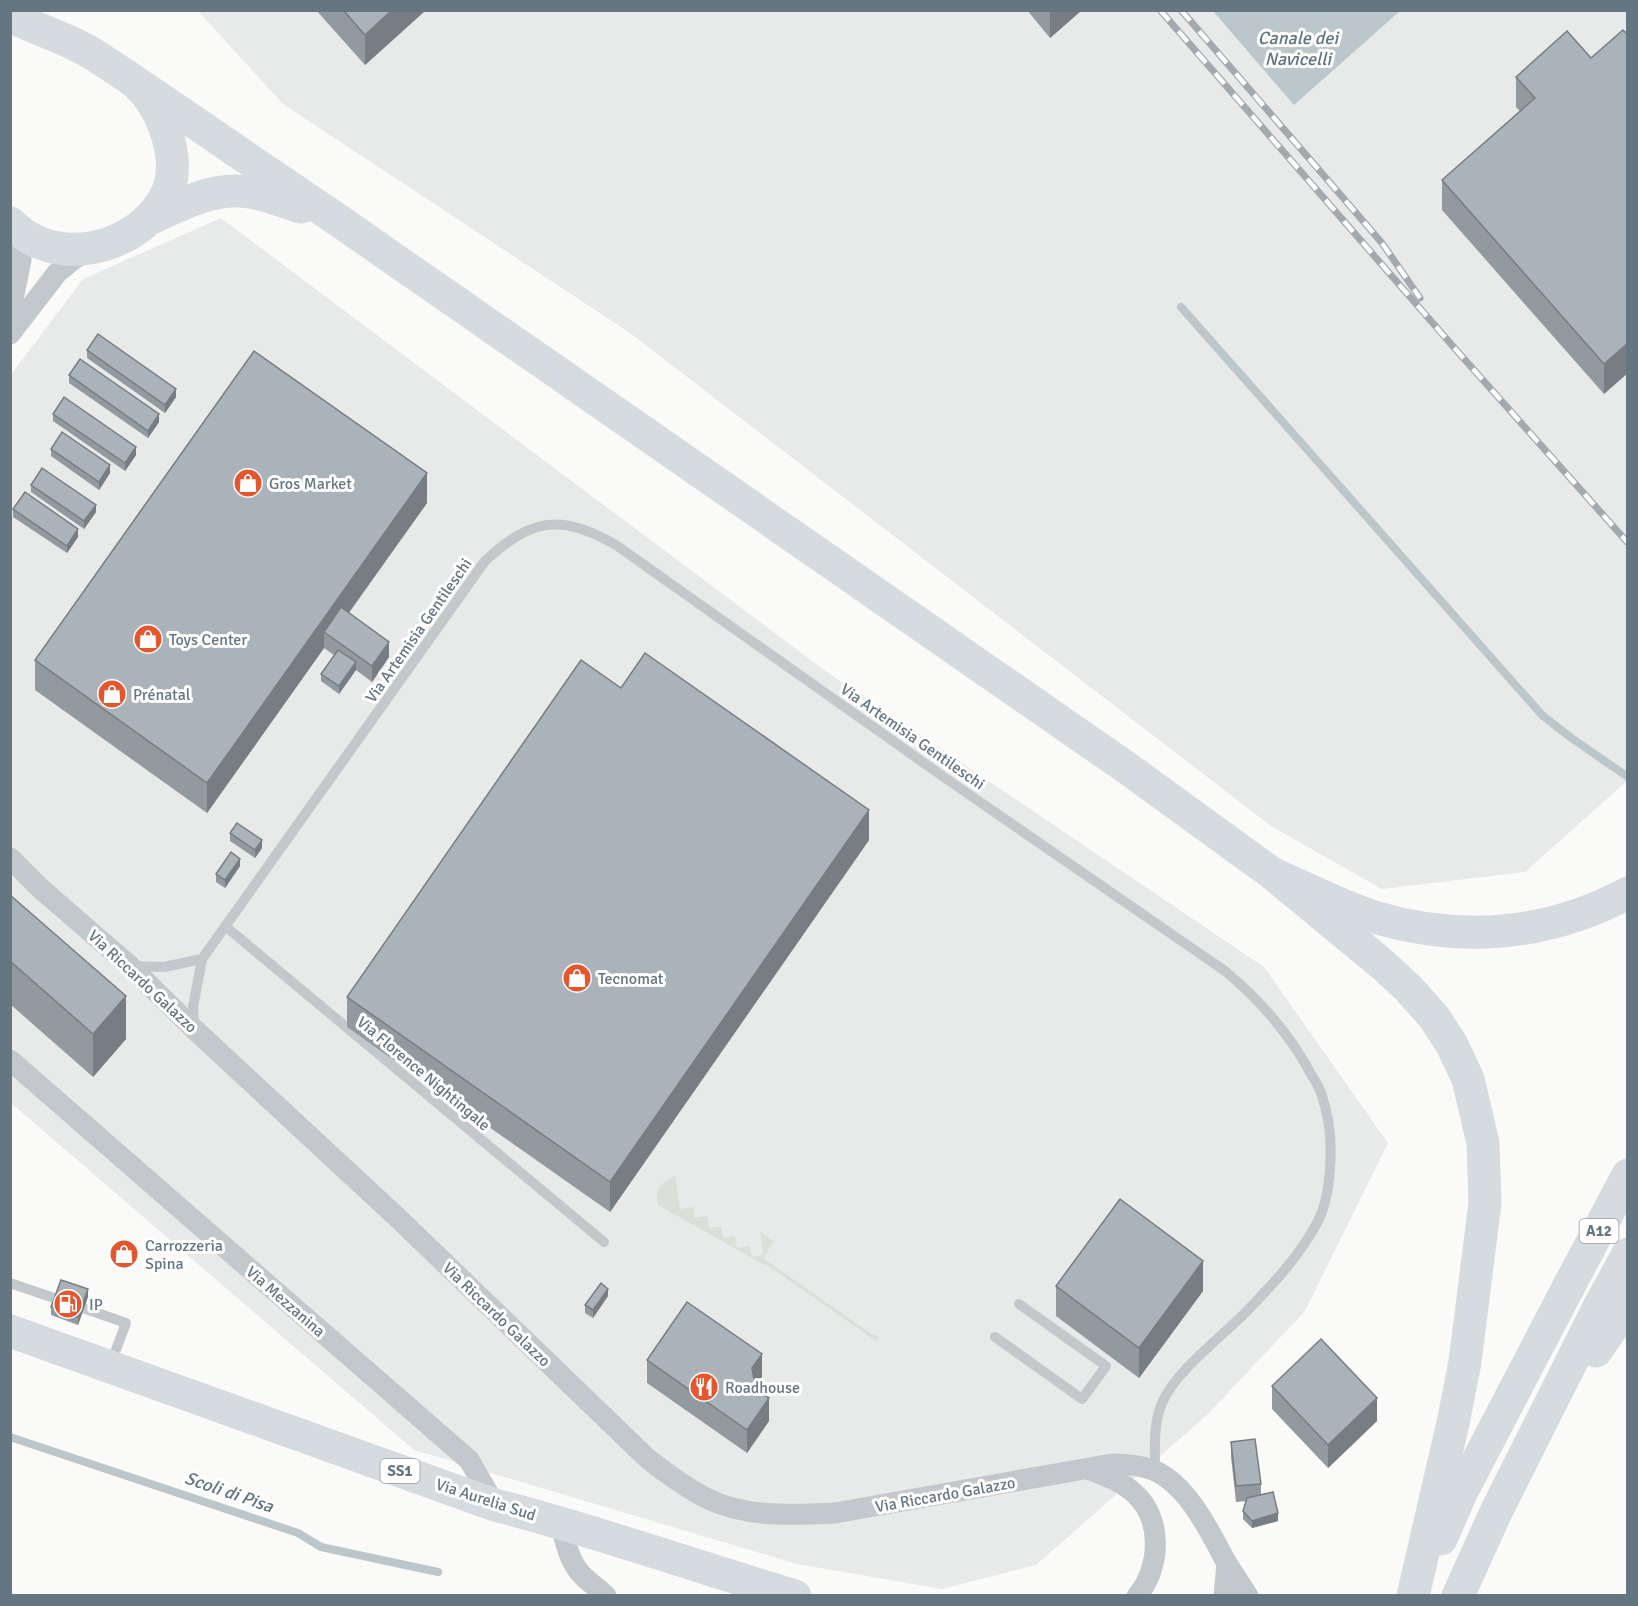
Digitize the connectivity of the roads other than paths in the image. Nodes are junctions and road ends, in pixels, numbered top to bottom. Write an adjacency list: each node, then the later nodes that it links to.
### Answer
1 (10, 16): 2 (main road)
2 (135, 82): 3 (main road); 4 (main road)
3 (332, 216): 4 (main road); 11 (main road)
4 (149, 219): 7 (main road)
5 (10, 222): 7 (main road)
6 (10, 228): 8 (street)
7 (94, 247): 9 (street)
8 (10, 314)
9 (10, 334)
10 (10, 858): 15 (street, Via Riccardo Galazzo)
11 (1273, 874): 12 (main road); 39 (main road)
12 (1628, 893)
13 (225, 926): 14 (lane, Via Artemisia Gentileschi); 19 (lane, Via Florence Nightingale); 30 (lane, Via Artemisia Gentileschi)
14 (202, 959): 15 (lane); 16 (lane)
15 (130, 966): 16 (street, Via Riccardo Galazzo)
16 (194, 1029): 29 (street, Via Riccardo Galazzo)
17 (10, 1060): 31 (street, Via Mezzanina)
18 (1628, 1175): 39 (main road, A12)
19 (603, 1242)
20 (1628, 1254): 25 (main road, A12)
21 (10, 1283): 22 (lane)
22 (57, 1299)
23 (1019, 1304): 27 (lane)
24 (83, 1308): 28 (lane)
25 (1616, 1310): 40 (main road)
26 (10, 1331): 28 (main road, Via Aurelia Sud / SS1)
27 (995, 1337)
28 (110, 1366): 31 (main road, Via Aurelia Sud / SS1)
29 (1088, 1469): 30 (street, Via Riccardo Galazzo); 36 (street)
30 (1155, 1471): 33 (street, Via Riccardo Galazzo)
31 (495, 1504): 32 (main road, Via Aurelia Sud / SS1)
32 (560, 1522): 34 (street); 35 (main road, Via Aurelia Sud / SS1)
33 (1227, 1563): 37 (street); 38 (street, Via Riccardo Galazzo)
34 (606, 1596)
35 (795, 1596)
36 (1137, 1596)
37 (1224, 1596)
38 (1248, 1596)
39 (1414, 1596)
40 (1458, 1596)

